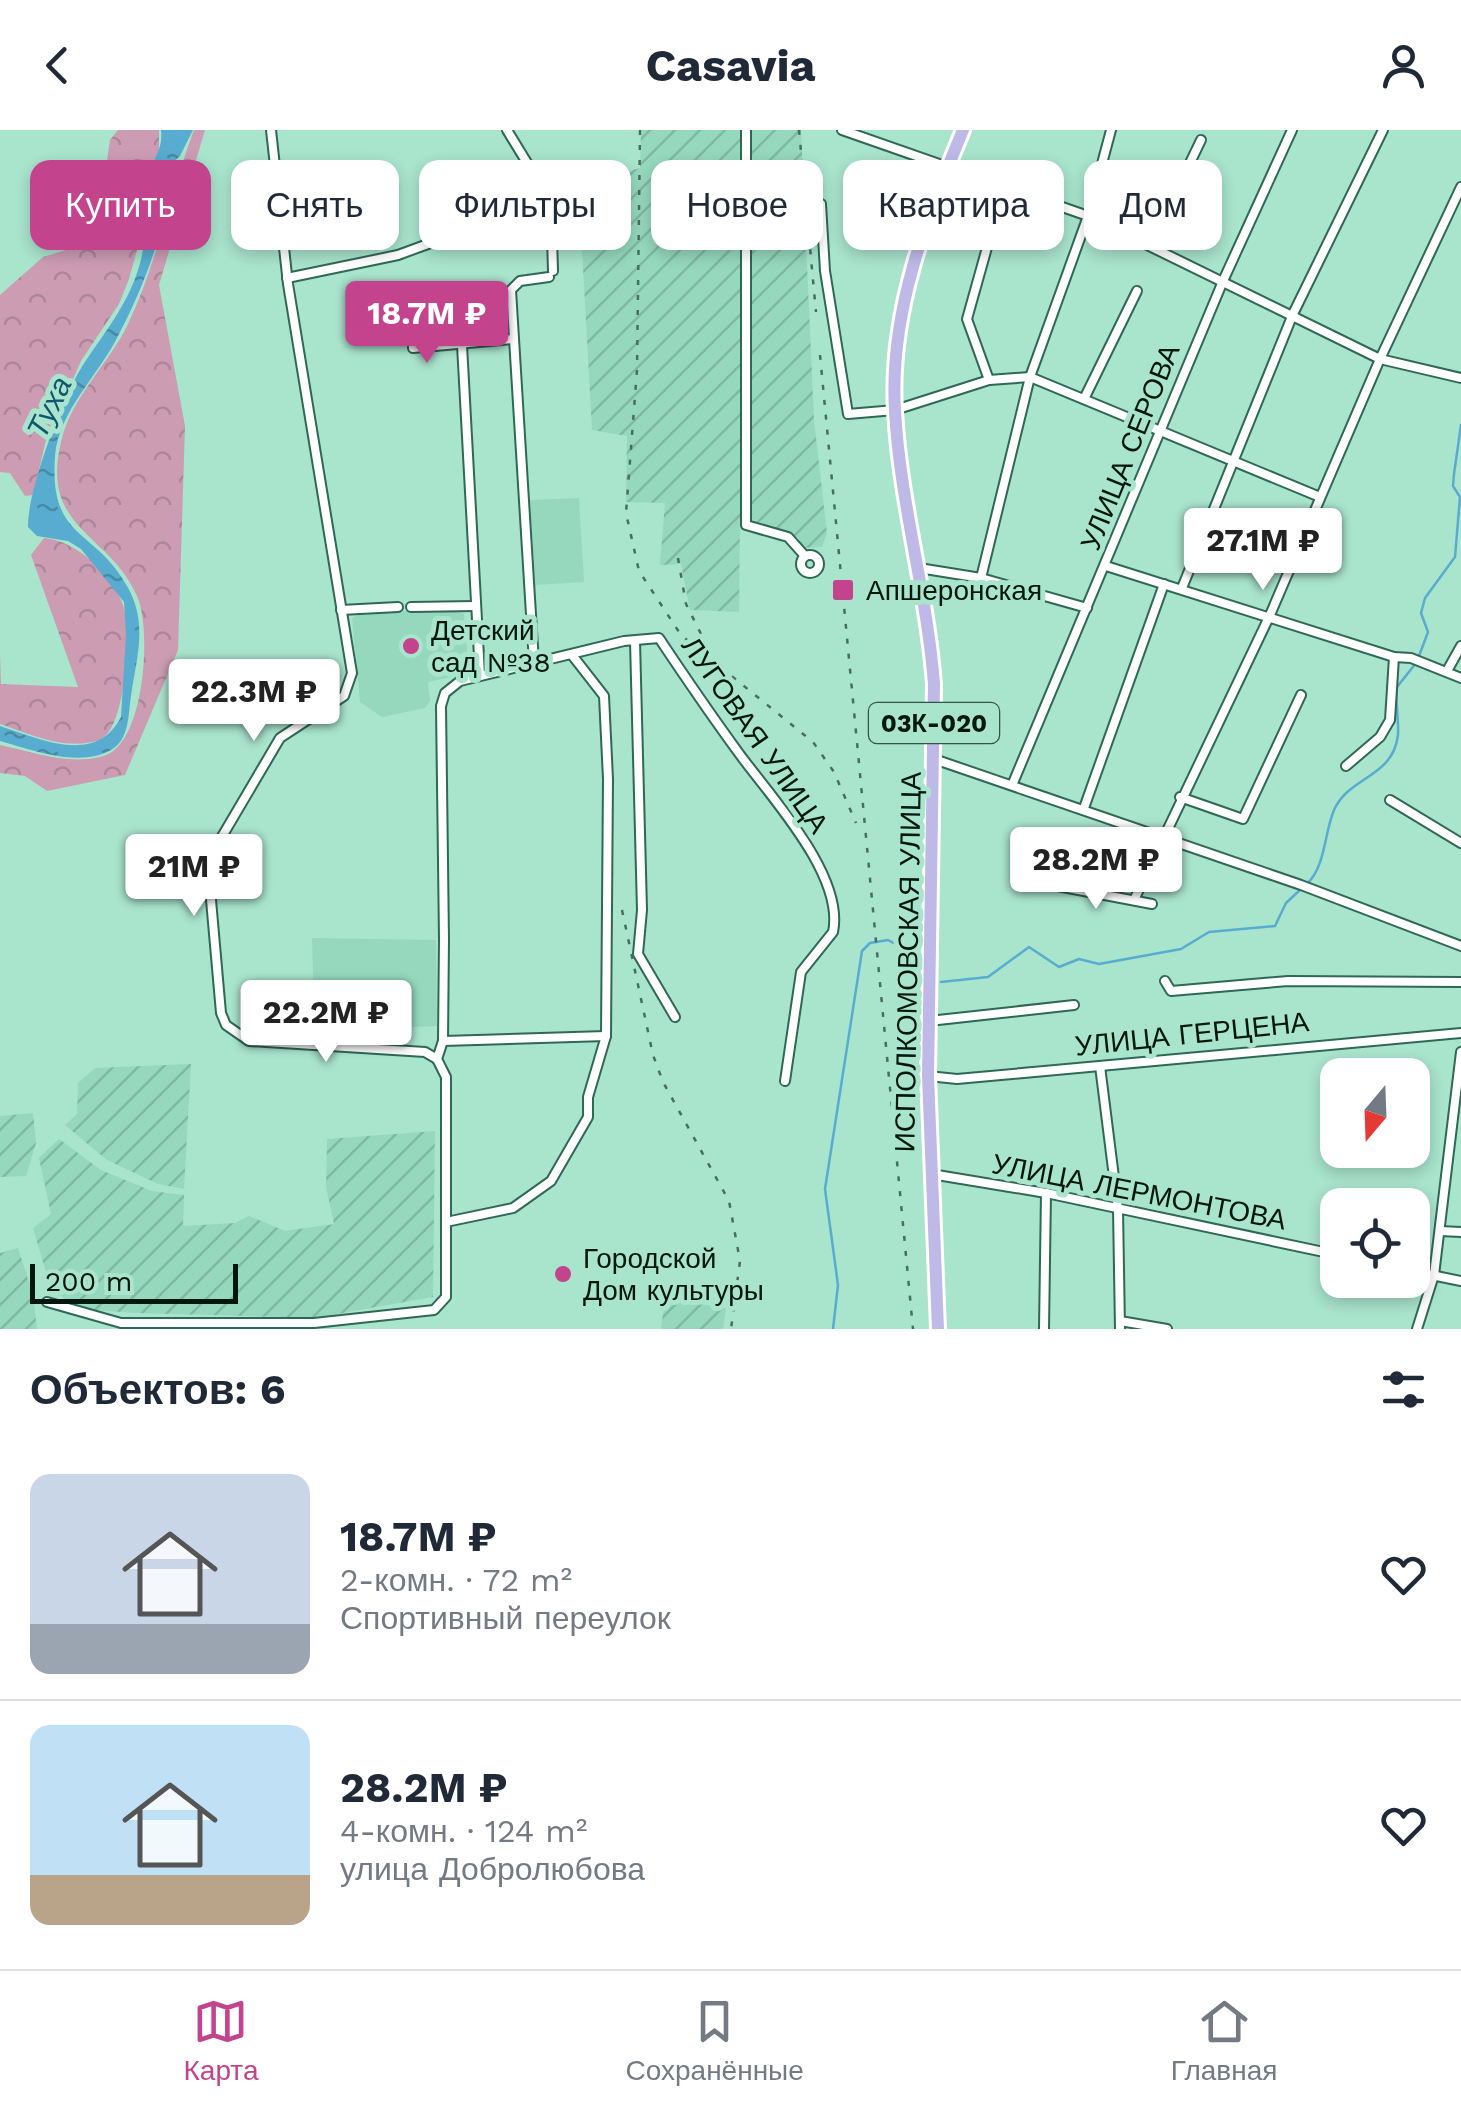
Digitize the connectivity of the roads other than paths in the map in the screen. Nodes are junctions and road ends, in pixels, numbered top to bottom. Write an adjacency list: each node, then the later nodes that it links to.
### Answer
1 (271, 130): 23 (street)
2 (507, 130): 10 (street)
3 (746, 130): 39 (street)
4 (842, 130): 11 (street)
5 (963, 130): 12 (main road, ИСПОЛКОМОВСКАЯ УЛИЦА / 03К-020)
6 (1110, 130): 13 (street)
7 (1291, 130): 24 (street, УЛИЦА СЕРОВА)
8 (1383, 130): 27 (street)
9 (1202, 140): 14 (street)
10 (523, 160)
11 (922, 160)
12 (950, 160)
13 (1102, 160)
14 (1192, 160)
15 (1461, 187): 30 (street)
16 (1084, 227): 31 (street)
17 (823, 238): 35 (street)
18 (419, 247): 23 (street)
19 (551, 250): 28 (street)
20 (917, 250): 35 (main road, ИСПОЛКОМОВСКАЯ УЛИЦА / 03К-020)
21 (986, 250): 33 (street)
22 (1158, 250): 24 (street)
23 (287, 278): 49 (street)
24 (1223, 282): 27 (street); 36 (street, УЛИЦА СЕРОВА)
25 (1138, 292): 34 (street)
26 (411, 305): 29 (street)
27 (1294, 314): 30 (street); 37 (street)
28 (513, 338): 29 (street); 55 (street)
29 (462, 345): 46 (street)
30 (1380, 359): 32 (street); 38 (street)
31 (1030, 378): 33 (street); 34 (street); 42 (street)
32 (1461, 378)
33 (989, 380): 35 (street)
34 (1084, 399): 36 (street)
35 (895, 410): 41 (main road, ИСПОЛКОМОВСКАЯ УЛИЦА / 03К-020)
36 (1162, 431): 37 (street); 40 (street, УЛИЦА СЕРОВА)
37 (1232, 460): 38 (street); 44 (street)
38 (1320, 497): 50 (street)
39 (806, 556)
40 (1106, 566): 43 (street); 48 (street, УЛИЦА СЕРОВА)
41 (919, 568): 42 (street); 60 (main road, ИСПОЛКОМОВСКАЯ УЛИЦА / 03К-020)
42 (982, 578): 48 (street)
43 (1164, 584): 44 (street); 65 (street)
44 (1182, 588): 50 (street)
45 (411, 606): 46 (street)
46 (475, 606): 57 (street)
47 (398, 607): 49 (street)
48 (1087, 608): 62 (street, УЛИЦА СЕРОВА)
49 (341, 610): 81 (street)
50 (1270, 615): 54 (street); 63 (street)
51 (635, 641): 53 (street); 75 (street); 84 (street, ЛУГОВАЯ УЛИЦА)
52 (1461, 646): 56 (street)
53 (572, 656): 55 (street); 78 (street)
54 (1394, 657): 56 (street); 61 (street)
55 (534, 663): 57 (street)
56 (1447, 672): 58 (street)
57 (480, 675): 79 (street)
58 (1461, 678)
59 (1300, 695): 63 (street)
60 (934, 759): 62 (street); 76 (main road, ИСПОЛКОМОВСКАЯ УЛИЦА / 03К-020)
61 (1346, 766)
62 (1013, 783): 65 (street)
63 (1180, 796): 66 (street)
64 (1390, 800): 67 (street)
65 (1084, 808): 66 (street)
66 (1163, 836): 69 (street); 71 (street)
67 (1461, 842)
68 (1047, 884): 69 (street)
69 (1134, 900): 70 (street)
70 (1152, 904)
71 (1461, 946)
72 (1166, 981): 73 (street)
73 (1461, 982)
74 (1074, 1005): 76 (street)
75 (675, 1018)
76 (929, 1021): 83 (main road, ИСПОЛКОМОВСКАЯ УЛИЦА / 03К-020)
77 (1461, 1033): 82 (street, УЛИЦА ГЕРЦЕНА)
78 (606, 1036): 79 (street); 88 (street)
79 (443, 1041): 81 (street)
80 (1461, 1052): 89 (street)
81 (438, 1059): 88 (street)
82 (1100, 1066): 83 (street, УЛИЦА ГЕРЦЕНА); 87 (street)
83 (928, 1076): 85 (main road, ИСПОЛКОМОВСКАЯ УЛИЦА / 03К-020)
84 (784, 1081)
85 (931, 1174): 86 (street, УЛИЦА ЛЕРМОНТОВА); 97 (main road, ИСПОЛКОМОВСКАЯ УЛИЦА / 03К-020)
86 (1046, 1193): 87 (street, УЛИЦА ЛЕРМОНТОВА); 98 (street)
87 (1118, 1209): 91 (street, УЛИЦА ЛЕРМОНТОВА); 96 (street)
88 (446, 1222): 95 (street)
89 (1440, 1231): 90 (street); 93 (street)
90 (1461, 1232)
91 (1320, 1251)
92 (1430, 1275): 93 (street)
93 (1434, 1276): 94 (street); 100 (street)
94 (1461, 1281)
95 (47, 1302)
96 (1120, 1325): 99 (street)
97 (938, 1329)
98 (1044, 1329)
99 (1168, 1329)
100 (1417, 1329)

